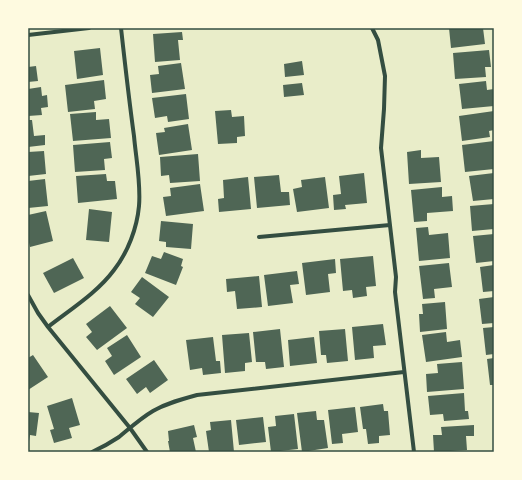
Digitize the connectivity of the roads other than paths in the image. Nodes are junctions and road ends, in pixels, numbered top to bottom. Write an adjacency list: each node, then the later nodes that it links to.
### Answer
1 (89, 28): 4 (street)
2 (121, 28): 8 (street)
3 (372, 28): 5 (street)
4 (28, 35)
5 (390, 225): 6 (street); 9 (street)
6 (259, 237)
7 (28, 295): 8 (street)
8 (48, 327): 10 (street)
9 (404, 372): 10 (street); 13 (street)
10 (130, 428): 11 (street); 12 (street)
11 (92, 452)
12 (147, 452)
13 (414, 452)

